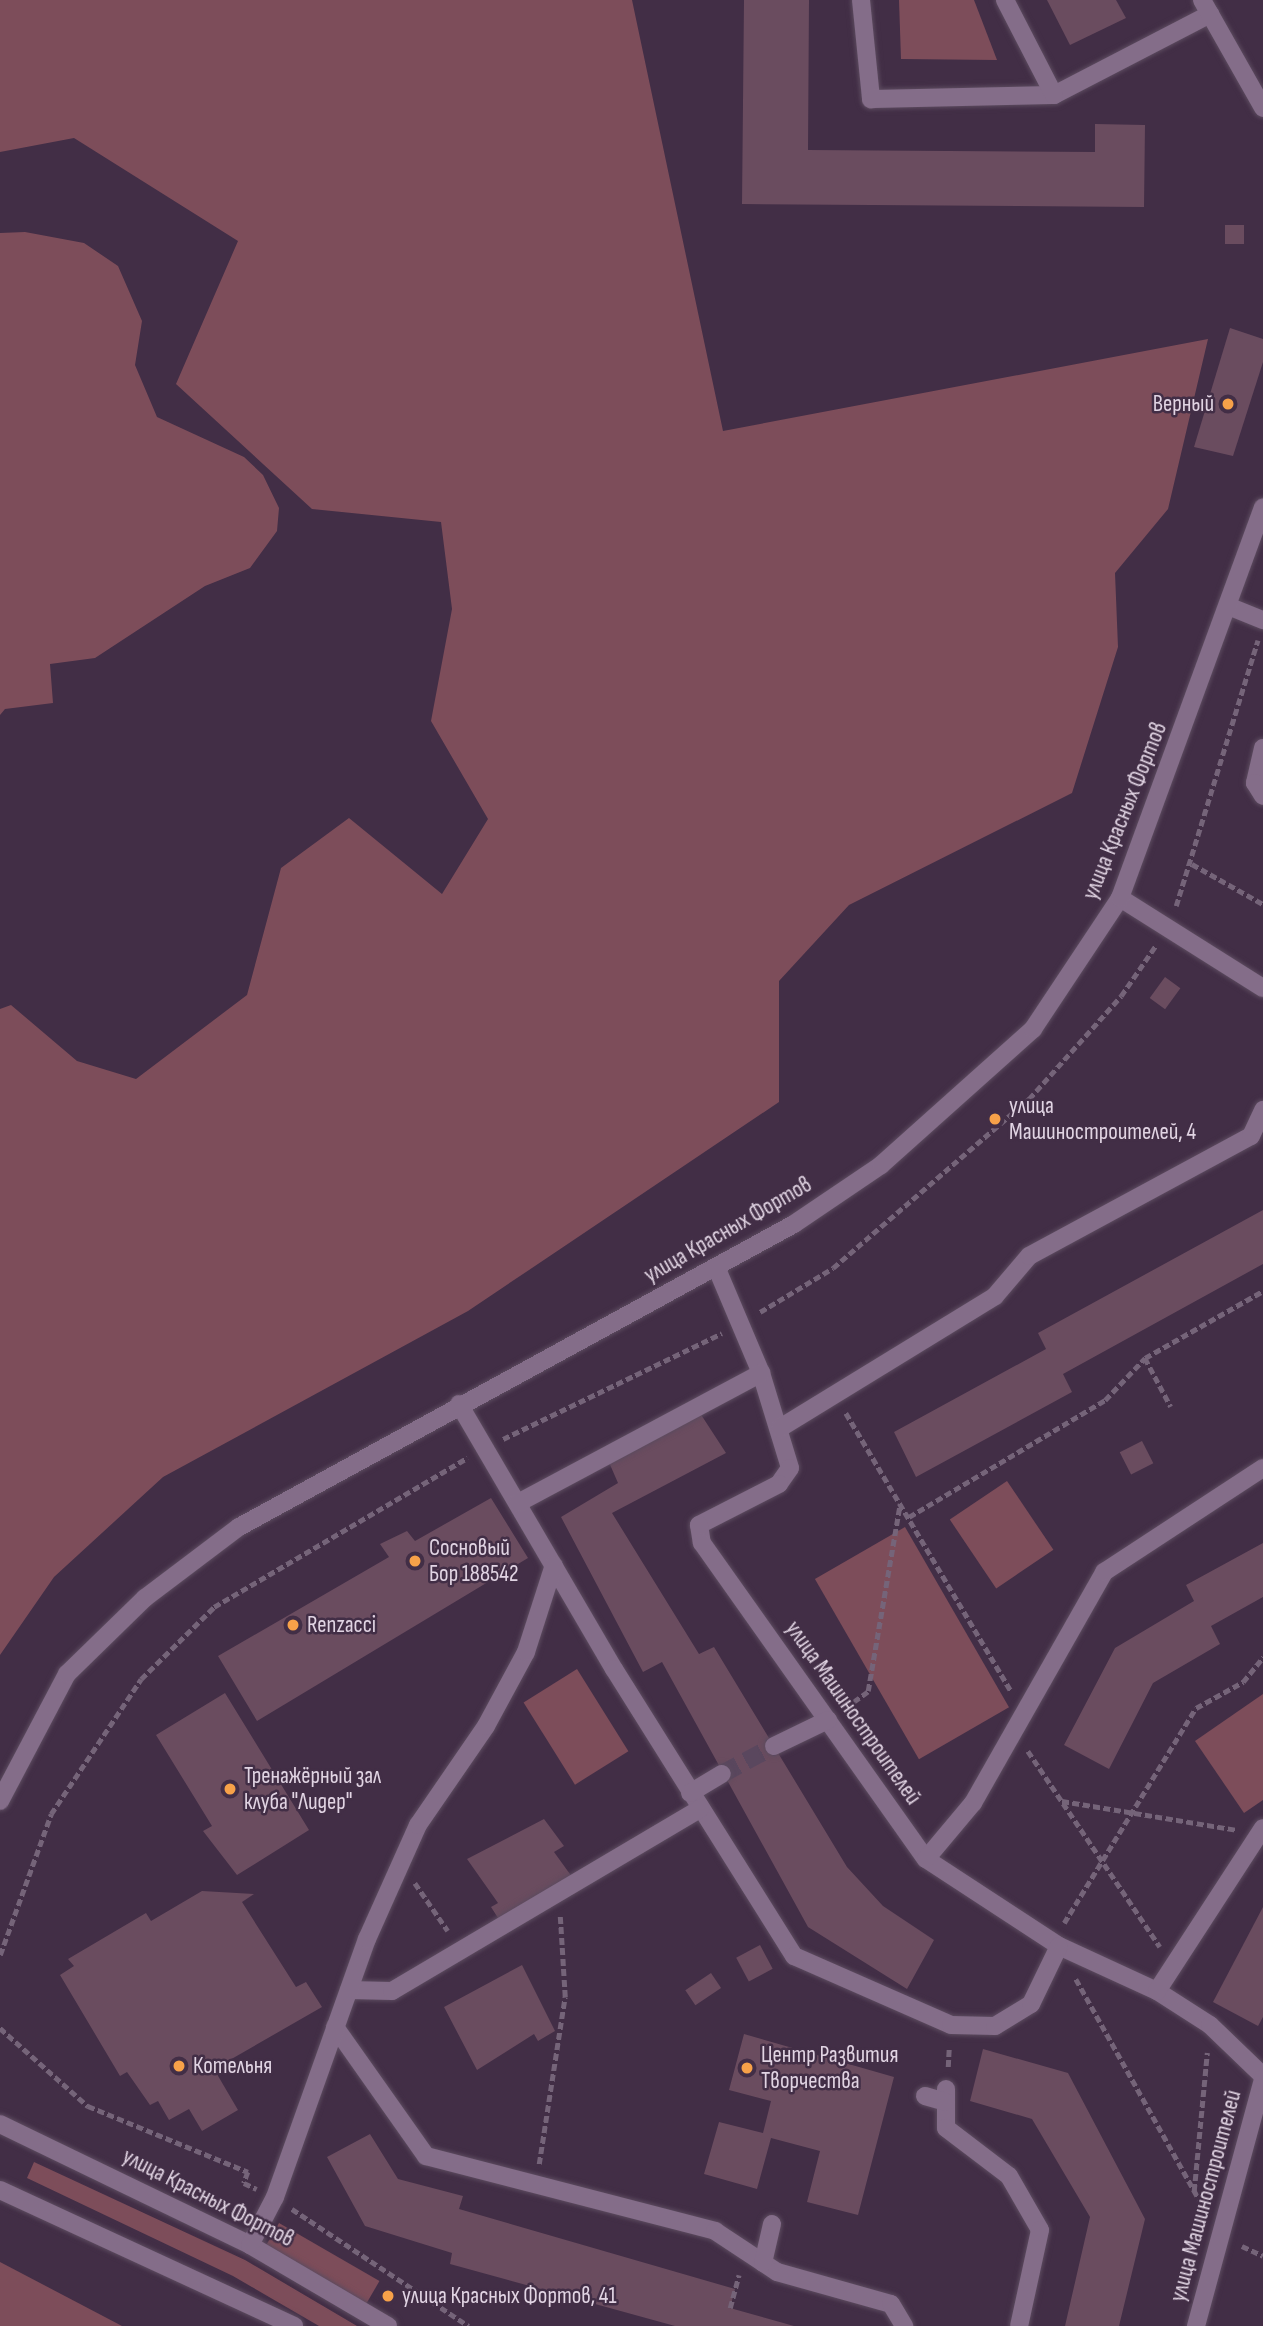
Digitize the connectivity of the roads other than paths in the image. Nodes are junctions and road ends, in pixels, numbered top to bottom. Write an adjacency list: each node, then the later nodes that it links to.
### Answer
1 (860, 0): 4 (street)
2 (1005, 0): 4 (street)
3 (1206, 7): 4 (street); 5 (street)
4 (1054, 95)
5 (1263, 108)
6 (1263, 507): 7 (street, улица Красных Фортов)
7 (1228, 606): 8 (street); 11 (street, улица Красных Фортов)
8 (1263, 620)
9 (1263, 748): 10 (street)
10 (1263, 796)
11 (1120, 898): 12 (street); 14 (street, улица Красных Фортов)
12 (1263, 988)
13 (1263, 1110): 17 (street)
14 (718, 1269): 15 (street, улица Машиностроителей); 16 (street, улица Красных Фортов)
15 (761, 1373): 17 (street, улица Машиностроителей); 19 (street)
16 (460, 1404): 19 (street); 25 (street, улица Красных Фортов)
17 (780, 1428): 21 (street, улица Машиностроителей)
18 (1263, 1468): 28 (street)
19 (517, 1503): 20 (street)
20 (554, 1565): 24 (street); 30 (street)
21 (828, 1720): 22 (street); 28 (street, улица Машиностроителей)
22 (774, 1746)
23 (722, 1774): 24 (street)
24 (690, 1793): 26 (street)
25 (0, 1801)
26 (700, 1809): 29 (street); 30 (street)
27 (1260, 1830): 31 (street)
28 (926, 1859): 29 (street, улица Машиностроителей)
29 (1056, 1944): 31 (street, улица Машиностроителей)
30 (349, 1990): 32 (street)
31 (1157, 1991): 33 (street, улица Машиностроителей)
32 (335, 2027): 38 (street); 39 (street)
33 (1263, 2078): 44 (street, улица Машиностроителей)
34 (925, 2096): 43 (street)
35 (0, 2124): 38 (street, улица Красных Фортов)
36 (0, 2190): 40 (street)
37 (772, 2224): 39 (street)
38 (250, 2245): 41 (street, улица Красных Фортов)
39 (763, 2263): 42 (street)
40 (294, 2326)
41 (388, 2326)
42 (904, 2326)
43 (1019, 2326)
44 (1196, 2326)

